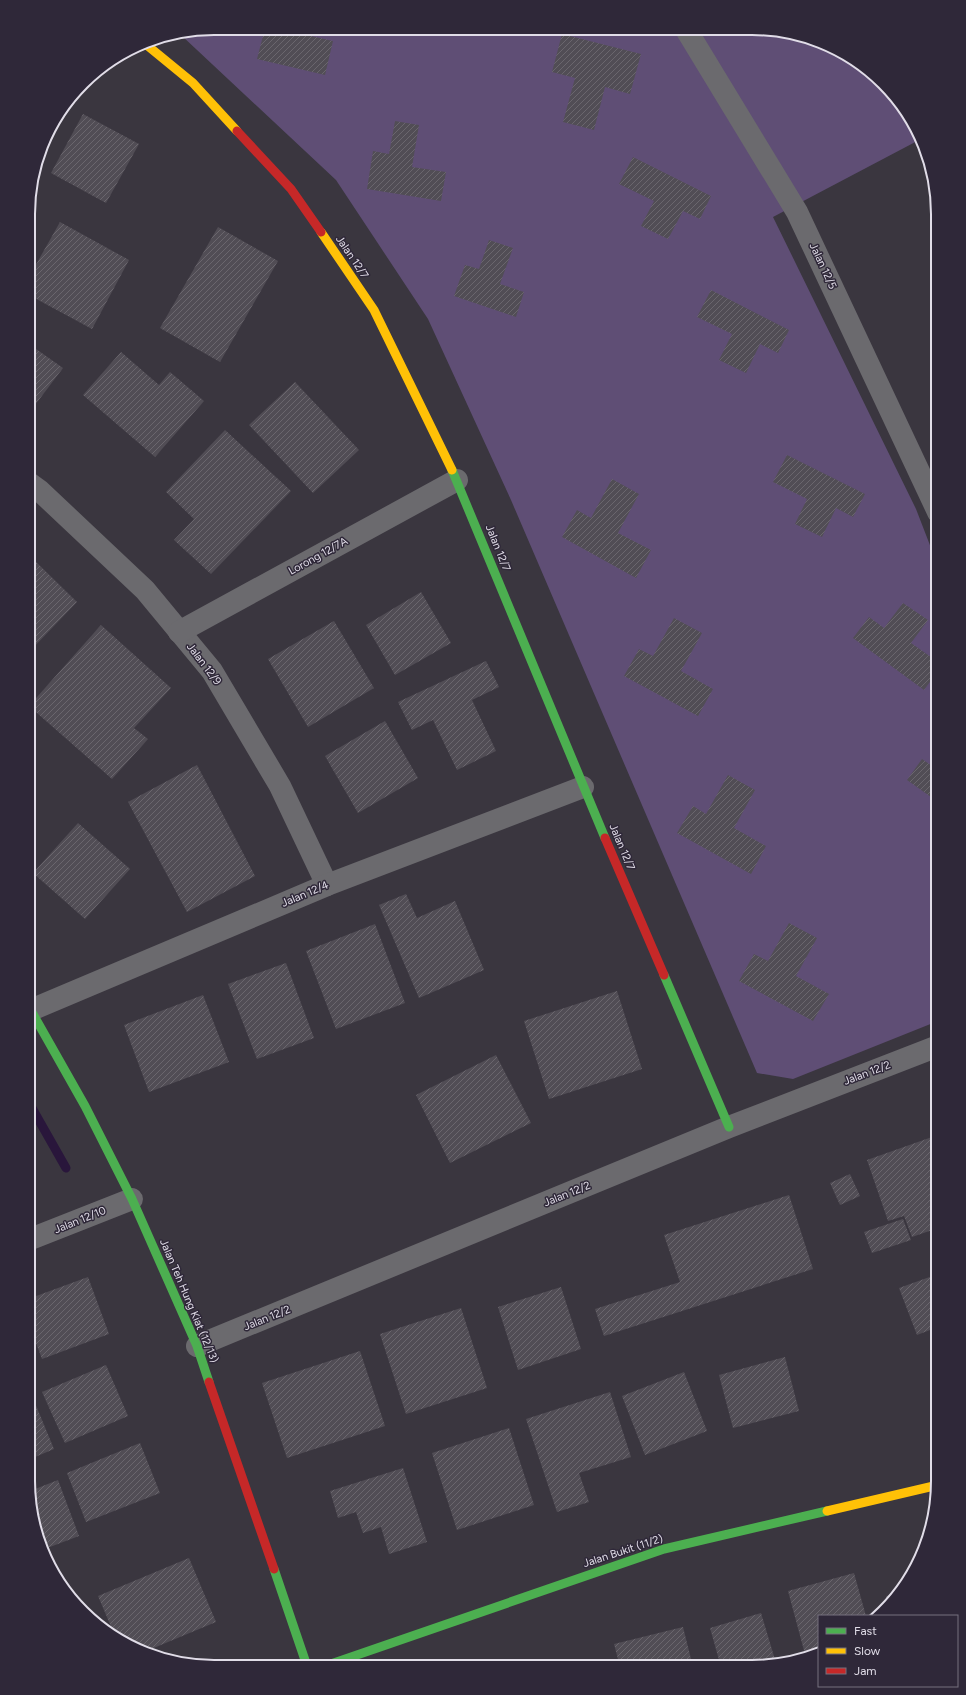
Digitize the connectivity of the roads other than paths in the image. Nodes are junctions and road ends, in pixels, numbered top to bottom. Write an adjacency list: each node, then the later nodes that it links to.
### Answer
1 (690, 35): 5 (street, Jalan 12/5)
2 (149, 48): 3 (street, Jalan 12/7)
3 (457, 480): 6 (street, Lorong 12/7A); 7 (street, Jalan 12/7)
4 (35, 487): 6 (street, Jalan 12/9)
5 (931, 497)
6 (180, 632): 8 (street, Jalan 12/9)
7 (584, 787): 8 (street, Jalan 12/4); 12 (street, Jalan 12/7)
8 (327, 885): 9 (street, Jalan 12/4)
9 (35, 1007)
10 (35, 1018): 13 (street, Jalan Teh Hung Kiat (12/13))
11 (931, 1049): 12 (street, Jalan 12/2)
12 (729, 1127): 15 (street, Jalan 12/2)
13 (132, 1199): 14 (street, Jalan 12/10); 15 (street, Jalan Teh Hung Kiat (12/13))
14 (35, 1237)
15 (197, 1346): 17 (street, Jalan Teh Hung Kiat (12/13))
16 (931, 1487): 18 (street, Jalan Bukit (11/2))
17 (304, 1660)
18 (341, 1660)

